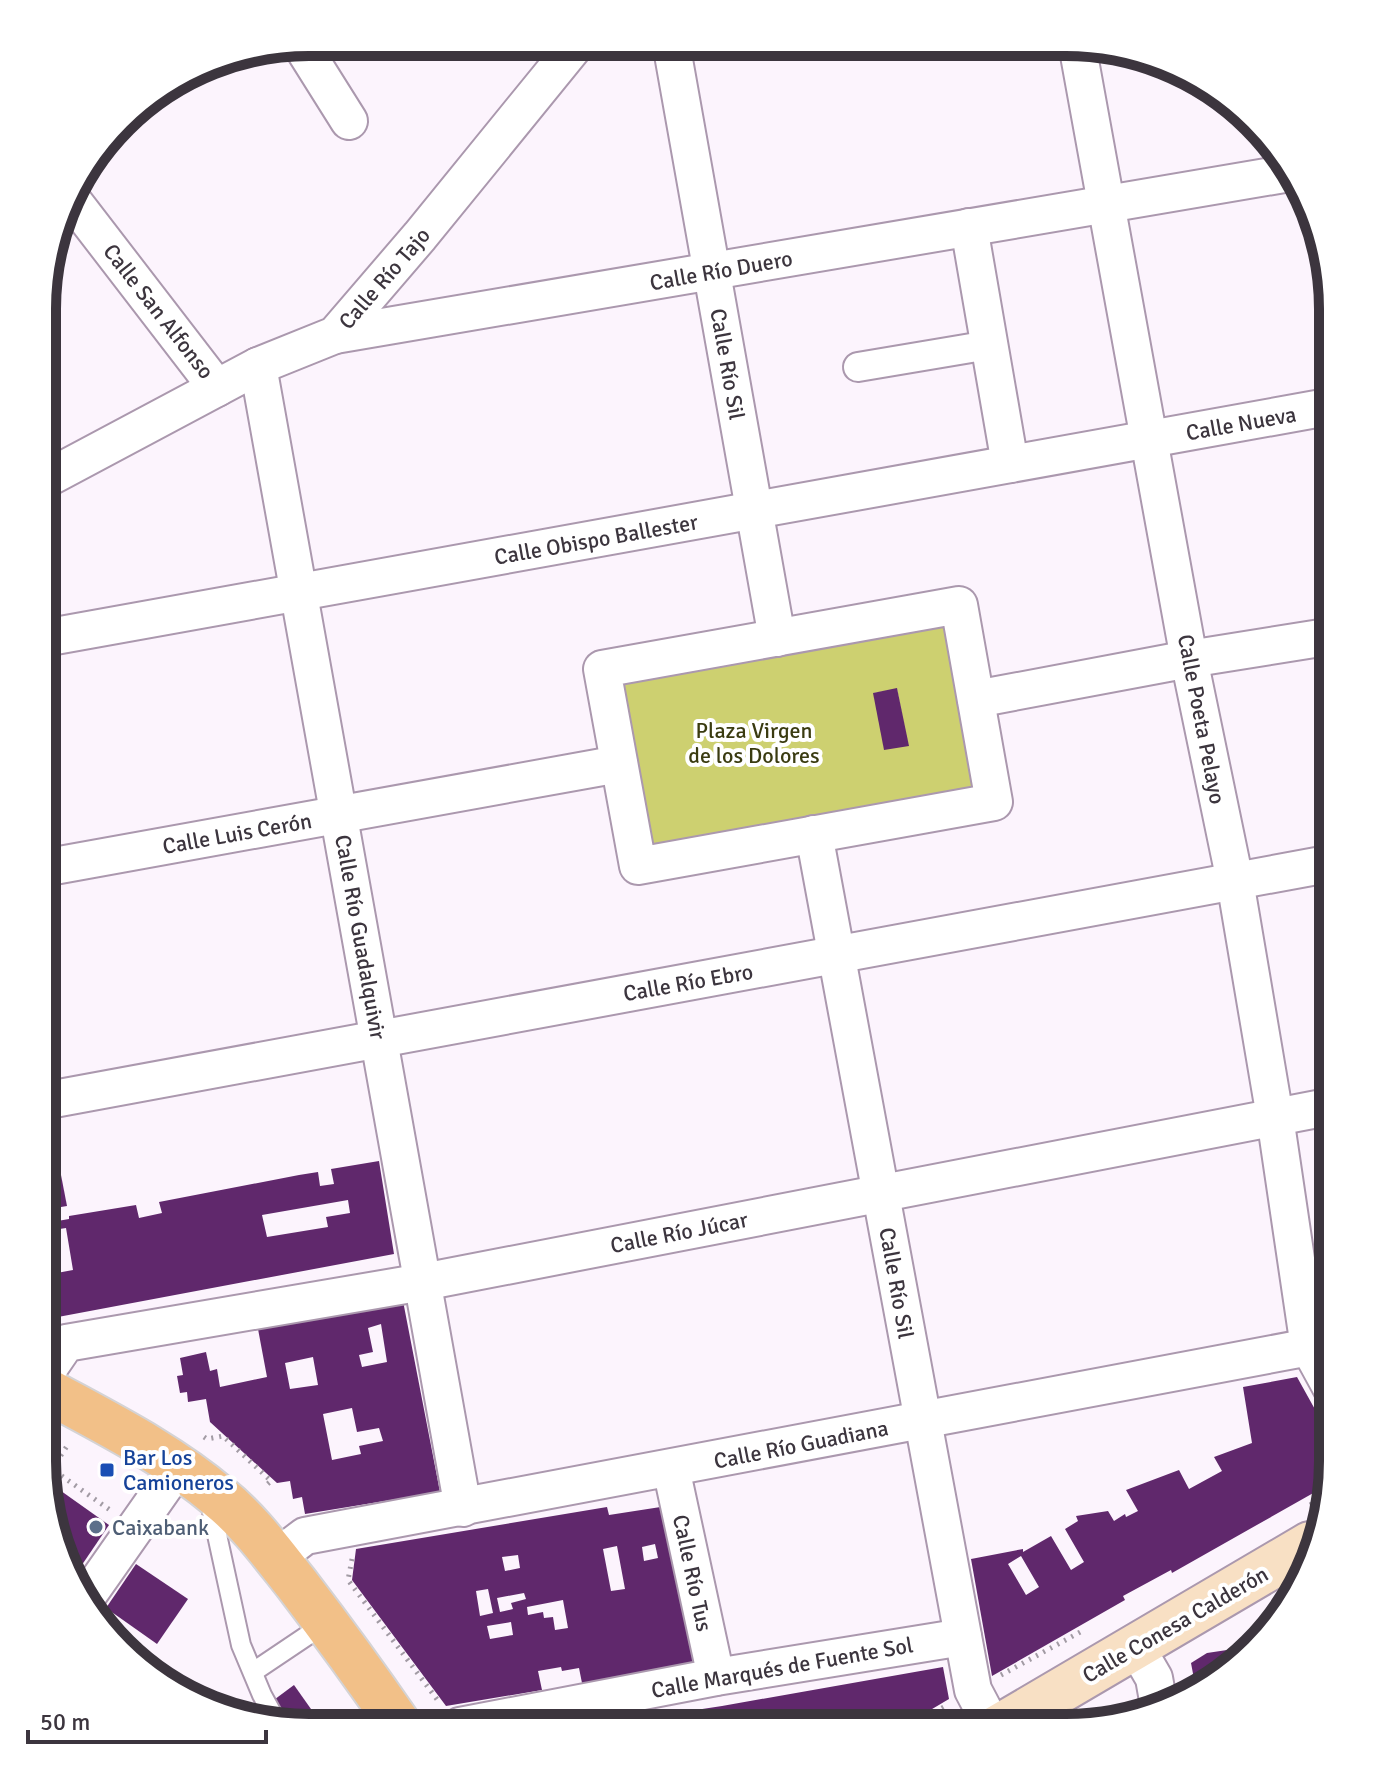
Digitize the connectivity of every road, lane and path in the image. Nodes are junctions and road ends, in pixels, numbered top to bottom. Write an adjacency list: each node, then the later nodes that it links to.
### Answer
1 (309, 57): 5 (street)
2 (566, 57): 11 (street, Calle Río Tajo)
3 (673, 57): 10 (street, Calle Río Sil)
4 (1079, 57): 7 (street, Calle Poeta Pelayo)
5 (349, 121)
6 (1280, 175): 7 (street, Calle Río Duero)
7 (1107, 204): 9 (street, Calle Río Duero); 17 (street, Calle Poeta Pelayo)
8 (78, 207): 15 (street, Calle San Alfonso)
9 (969, 227): 10 (street, Calle Río Duero); 12 (street)
10 (712, 271): 11 (street, Calle Río Duero); 20 (street, Calle Río Sil)
11 (335, 335): 13 (street, Calle Río Tajo)
12 (989, 345): 14 (street); 18 (street)
13 (258, 366): 15 (street, Calle Río Tajo); 21 (street, Calle Río Guadalquivir)
14 (858, 367)
15 (217, 388): 19 (street, Calle Río Tajo)
16 (1319, 409): 17 (street, Calle Nueva)
17 (1149, 439): 18 (street, Calle Obispo Ballester); 25 (street, Calle Poeta Pelayo)
18 (1010, 464): 20 (street, Calle Obispo Ballester)
19 (56, 474)
20 (754, 510): 21 (street, Calle Obispo Ballester); 23 (street, Calle Río Sil)
21 (299, 592): 22 (street, Calle Obispo Ballester); 28 (street, Calle Río Guadalquivir)
22 (56, 636)
23 (777, 638): 26 (street); 27 (street)
24 (1319, 638): 25 (street)
25 (1189, 659): 26 (street); 32 (street, Calle Poeta Pelayo)
26 (976, 699): 29 (street)
27 (619, 764): 28 (street, Calle Luis Cerón); 29 (street)
28 (339, 815): 30 (street, Calle Luis Cerón); 34 (street, Calle Río Guadalquivir)
29 (814, 834): 33 (street, Calle Río Sil)
30 (56, 866)
31 (1319, 866): 32 (street, Calle Río Ebro)
32 (1235, 881): 33 (street, Calle Río Ebro); 37 (street, Calle Poeta Pelayo)
33 (836, 955): 34 (street, Calle Río Ebro); 38 (street, Calle Río Sil)
34 (379, 1039): 35 (street, Calle Río Ebro); 39 (street, Calle Río Guadalquivir)
35 (56, 1099)
36 (1318, 1109): 37 (street, Calle Río Júcar)
37 (1275, 1117): 38 (street, Calle Río Júcar); 40 (street, Calle Poeta Pelayo)
38 (881, 1193): 39 (street, Calle Río Júcar); 44 (street, Calle Río Sil)
39 (423, 1282): 42 (street, Calle Río Júcar); 47 (street, Calle Río Guadalquivir)
40 (1318, 1331)
41 (1318, 1346): 44 (street, Calle Río Guadiana)
42 (56, 1358)
43 (56, 1396): 46 (main road)
44 (923, 1421): 45 (street, Calle Río Guadiana); 52 (street, Calle Río Sil)
45 (671, 1468): 47 (street, Calle Río Guadiana); 55 (street, Calle Río Tus)
46 (192, 1477): 49 (main road); 50 (street); 54 (lane)
47 (463, 1508): 49 (street, Calle Río Guadiana)
48 (1304, 1548): 53 (main road, Calle Conesa Calderón)
49 (276, 1558): 51 (main road)
50 (92, 1591)
51 (326, 1623): 54 (lane); 58 (main road)
52 (963, 1637): 55 (street, Calle Marqués de Fuente Sol); 60 (street, Calle Río Sil)
53 (1136, 1647): 56 (street); 61 (main road, Calle Conesa Calderón)
54 (253, 1672): 57 (lane)
55 (716, 1677): 59 (street, Calle Marqués de Fuente Sol)
56 (1157, 1697)
57 (270, 1710)
58 (391, 1713)
59 (528, 1713)
60 (986, 1713)
61 (1021, 1713)

